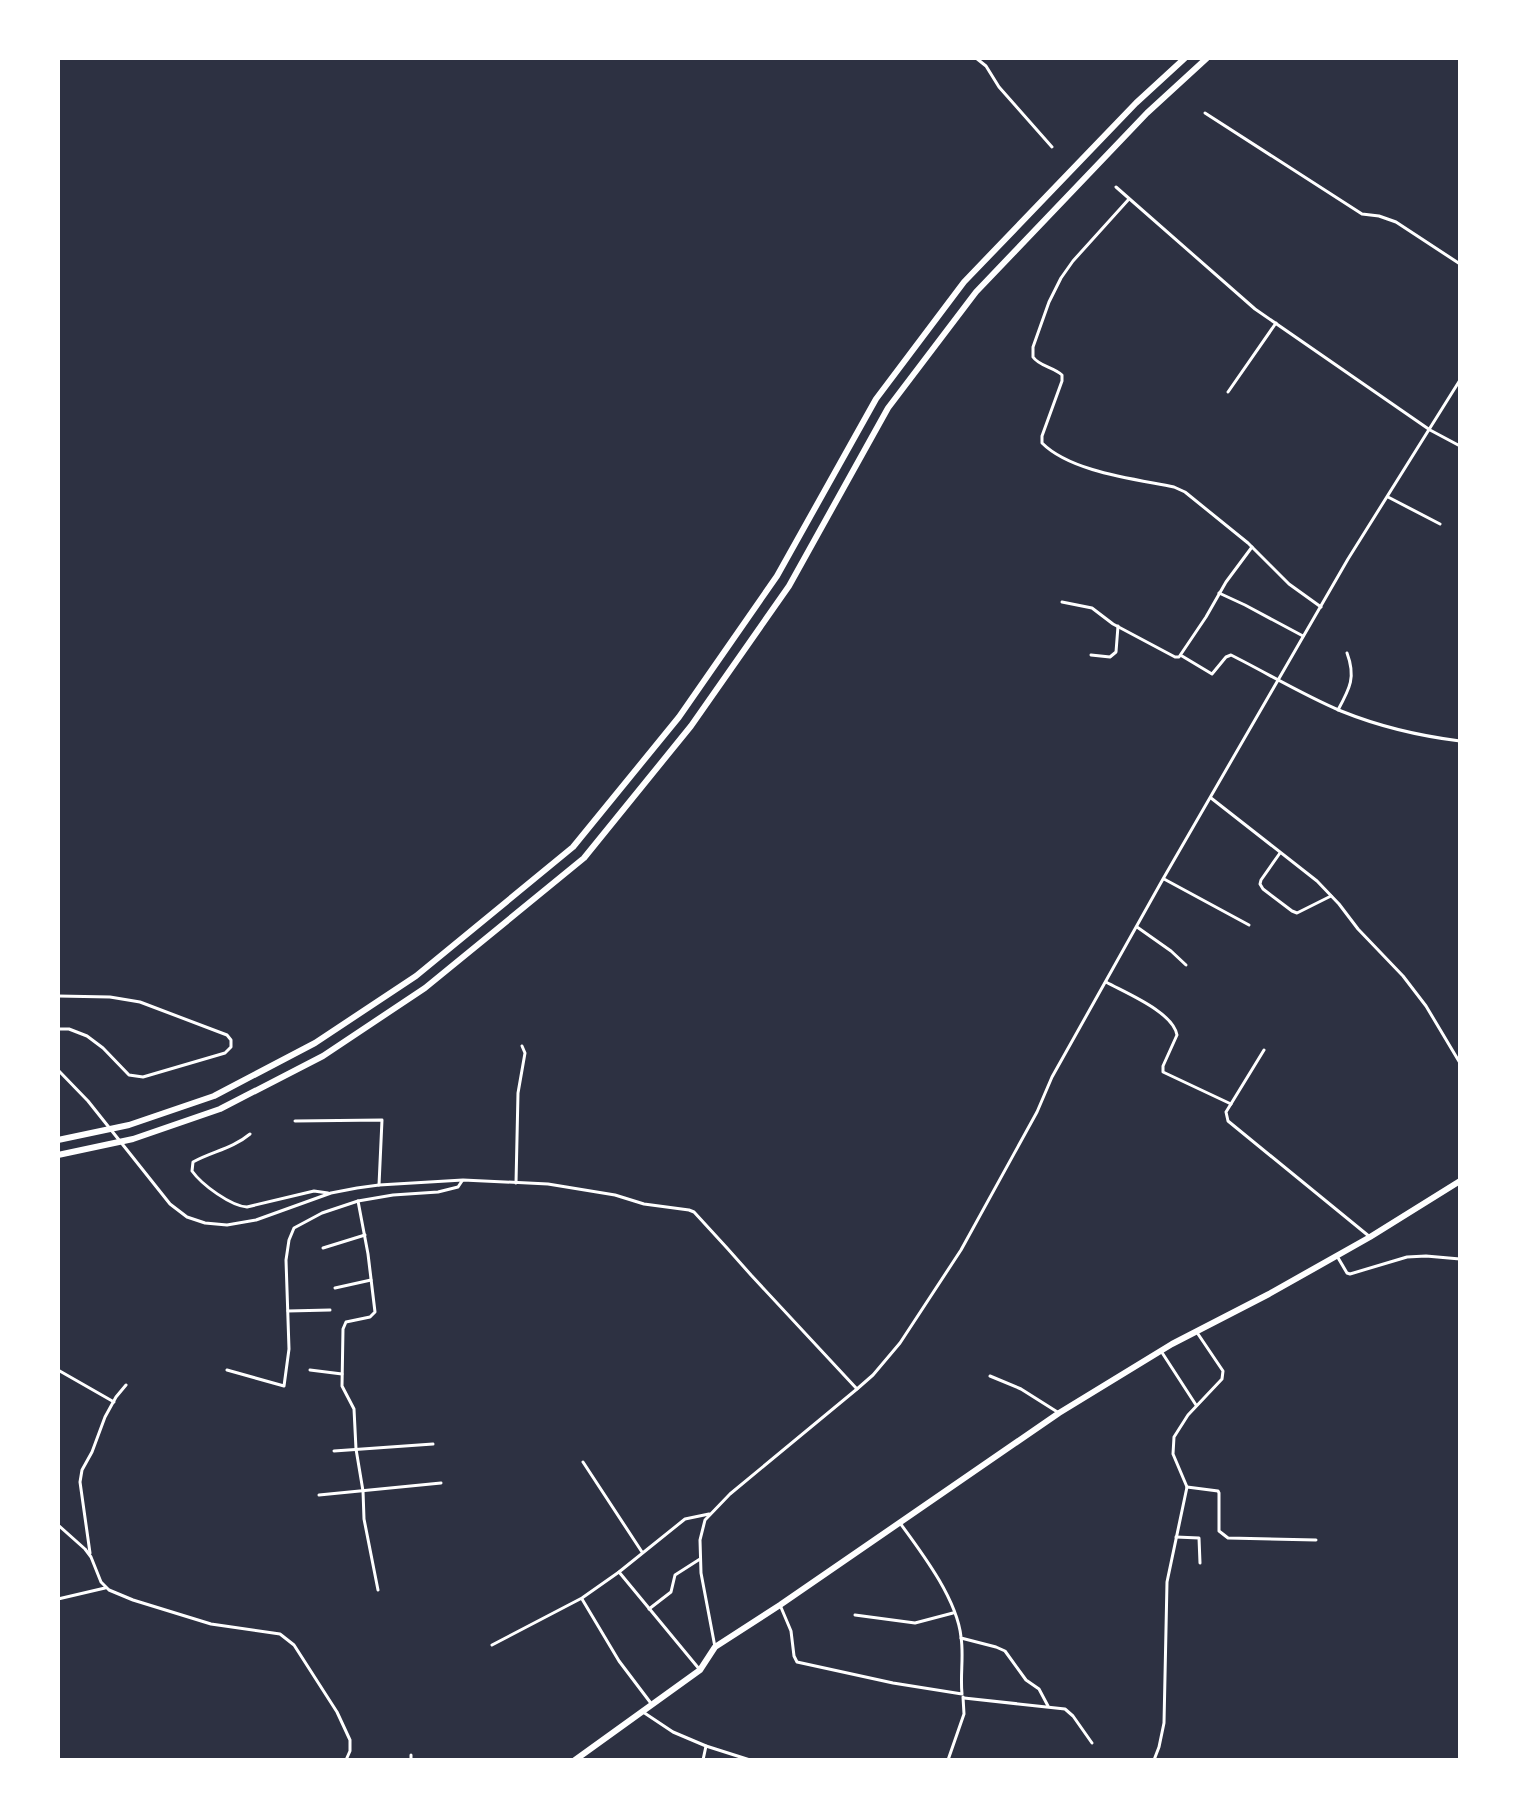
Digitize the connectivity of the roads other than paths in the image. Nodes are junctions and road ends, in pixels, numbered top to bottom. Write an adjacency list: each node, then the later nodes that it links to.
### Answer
1 (976, 58): 5 (street)
2 (1185, 58): 45 (highway)
3 (1207, 58): 46 (highway)
4 (1205, 113): 8 (street)
5 (1052, 147)
6 (1116, 187): 7 (street)
7 (1129, 199): 9 (street); 16 (street)
8 (1460, 264)
9 (1276, 323): 11 (street); 12 (street)
10 (1460, 380): 12 (street)
11 (1228, 392)
12 (1430, 430): 13 (street); 14 (street)
13 (1460, 446)
14 (1388, 497): 15 (street); 19 (street)
15 (1440, 524)
16 (1252, 547): 17 (street); 19 (street)
17 (1219, 593): 21 (street); 24 (street)
18 (1062, 602): 20 (street)
19 (1321, 607): 21 (street)
20 (1118, 626): 23 (street); 24 (street)
21 (1303, 636): 25 (street)
22 (1347, 653): 26 (street)
23 (1091, 655)
24 (1182, 656): 25 (street)
25 (1278, 679): 26 (street); 28 (street)
26 (1338, 710): 27 (street)
27 (1460, 741)
28 (1211, 798): 29 (street); 30 (street)
29 (1280, 853): 31 (street); 31 (street)
30 (1163, 879): 32 (street); 33 (street)
31 (1331, 896): 40 (street)
32 (1249, 925)
33 (1137, 927): 34 (street); 35 (street)
34 (1186, 965)
35 (1106, 982): 42 (street); 70 (street)
36 (58, 996): 37 (street)
37 (58, 1029)
38 (522, 1046): 49 (street)
39 (1264, 1050): 42 (street)
40 (1460, 1063)
41 (58, 1070): 51 (street)
42 (1231, 1104): 54 (street)
43 (295, 1121): 50 (street)
44 (250, 1134): 51 (street)
45 (58, 1140)
46 (58, 1155)
47 (463, 1180): 49 (street); 50 (street); 52 (street)
48 (1460, 1181): 54 (highway)
49 (516, 1183): 70 (street)
50 (379, 1185): 51 (street)
51 (331, 1193)
52 (358, 1201): 53 (street); 61 (street)
53 (365, 1235): 55 (street); 58 (street)
54 (1370, 1237): 56 (highway)
55 (323, 1248)
56 (1337, 1256): 57 (street); 62 (highway)
57 (1460, 1259)
58 (371, 1280): 59 (street); 67 (street)
59 (335, 1288)
60 (330, 1310): 61 (street)
61 (288, 1311): 65 (street)
62 (1196, 1331): 63 (highway); 72 (street)
63 (1161, 1351): 72 (street); 73 (highway)
64 (58, 1370): 71 (street)
65 (227, 1370)
66 (310, 1370): 67 (street)
67 (342, 1374): 75 (street)
68 (990, 1376): 73 (street)
69 (126, 1385): 71 (street)
70 (857, 1389): 82 (street)
71 (114, 1402): 88 (street)
72 (1196, 1406): 79 (street)
73 (1059, 1413): 83 (highway)
74 (433, 1444): 75 (street)
75 (356, 1449): 76 (street); 80 (street)
76 (334, 1451)
77 (583, 1462): 87 (street)
78 (441, 1483): 80 (street)
79 (1187, 1487): 85 (street); 86 (street)
80 (363, 1491): 81 (street); 93 (street)
81 (319, 1495)
82 (709, 1514): 87 (street); 89 (street)
83 (900, 1523): 96 (highway); 98 (street)
84 (58, 1525): 88 (street)
85 (1176, 1537): 90 (street); 116 (street)
86 (1316, 1540)
87 (642, 1553): 91 (street)
88 (91, 1557): 92 (street)
89 (700, 1559): 97 (street); 102 (street)
90 (1200, 1563)
91 (619, 1572): 94 (street); 97 (street)
92 (105, 1588): 95 (street); 111 (street)
93 (378, 1590)
94 (582, 1598): 101 (street); 105 (street)
95 (58, 1599)
96 (780, 1605): 102 (highway); 104 (street)
97 (649, 1609): 103 (street)
98 (954, 1613): 99 (street); 100 (street)
99 (855, 1615)
100 (961, 1638): 104 (street); 106 (street)
101 (492, 1645)
102 (715, 1647): 103 (highway)
103 (700, 1670): 105 (highway)
104 (963, 1696): 106 (street); 115 (street)
105 (653, 1705): 107 (highway)
106 (1049, 1707): 108 (street)
107 (643, 1712): 109 (street); 112 (highway)
108 (1092, 1743)
109 (706, 1746): 110 (street); 113 (street)
110 (737, 1758): 114 (street)
111 (346, 1760)
112 (575, 1760)
113 (703, 1760)
114 (750, 1760)
115 (948, 1760)
116 (1154, 1760)

